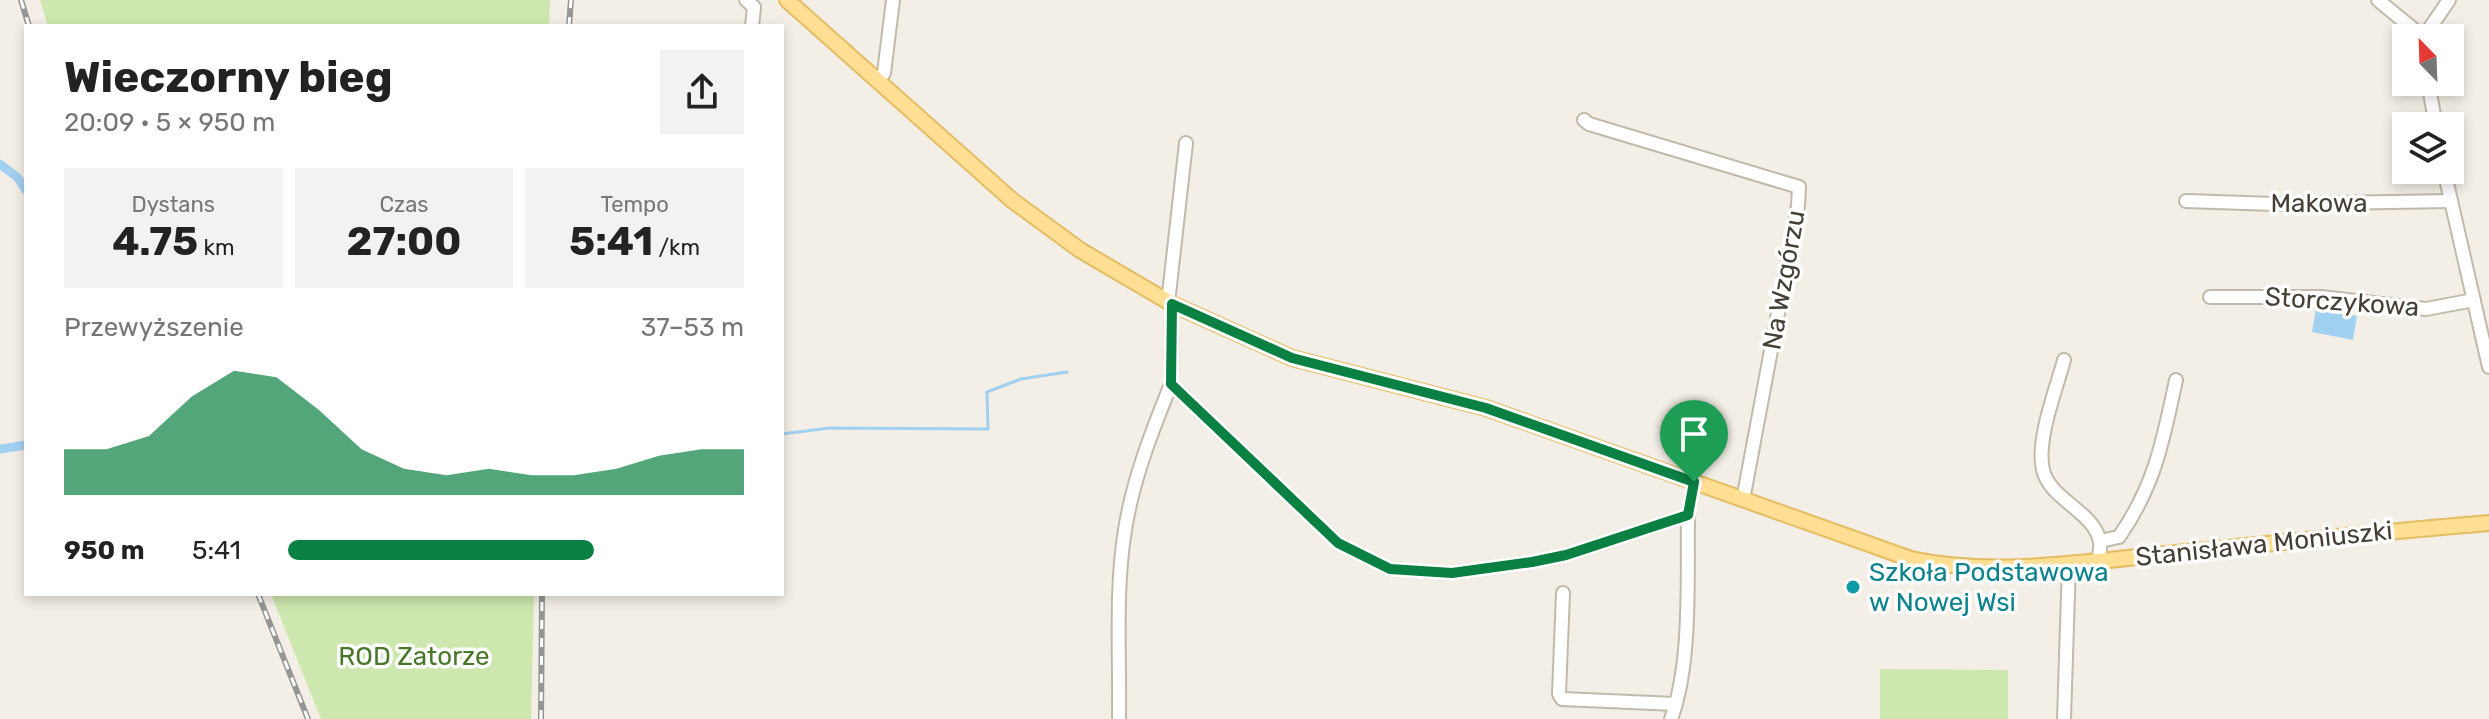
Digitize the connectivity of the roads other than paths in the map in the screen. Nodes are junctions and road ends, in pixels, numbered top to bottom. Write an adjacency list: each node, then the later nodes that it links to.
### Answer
1 (746, 0): 6 (street)
2 (787, 0): 9 (main road, Stanisława Moniuszki)
3 (893, 0): 9 (street)
4 (2378, 0): 7 (street)
5 (2449, 0): 8 (street)
6 (752, 24)
7 (2406, 24)
8 (2433, 24)
9 (877, 81): 17 (main road, Stanisława Moniuszki)
10 (1584, 120): 23 (street, Na Wzgórzu)
11 (1186, 143): 17 (street)
12 (2447, 184): 14 (street)
13 (2186, 201): 14 (street, Makowa)
14 (2451, 201): 16 (street)
15 (2210, 297): 16 (street, Storczykowa)
16 (2474, 300): 19 (street)
17 (1170, 304): 21 (street); 22 (main road, Stanisława Moniuszki)
18 (2064, 360): 26 (street)
19 (2489, 367)
20 (2176, 380): 26 (street)
21 (1171, 384): 24 (street); 31 (street)
22 (1694, 482): 23 (main road, Stanisława Moniuszki); 24 (street)
23 (1743, 500): 28 (main road, Stanisława Moniuszki)
24 (1688, 515): 30 (street)
25 (2489, 523): 27 (main road, Stanisława Moniuszki)
26 (2100, 541): 27 (street)
27 (2098, 561): 28 (main road, Stanisława Moniuszki)
28 (2069, 563): 33 (street)
29 (1563, 593): 30 (street)
30 (1676, 704): 32 (street)
31 (1119, 719)
32 (1671, 719)
33 (2064, 719)

